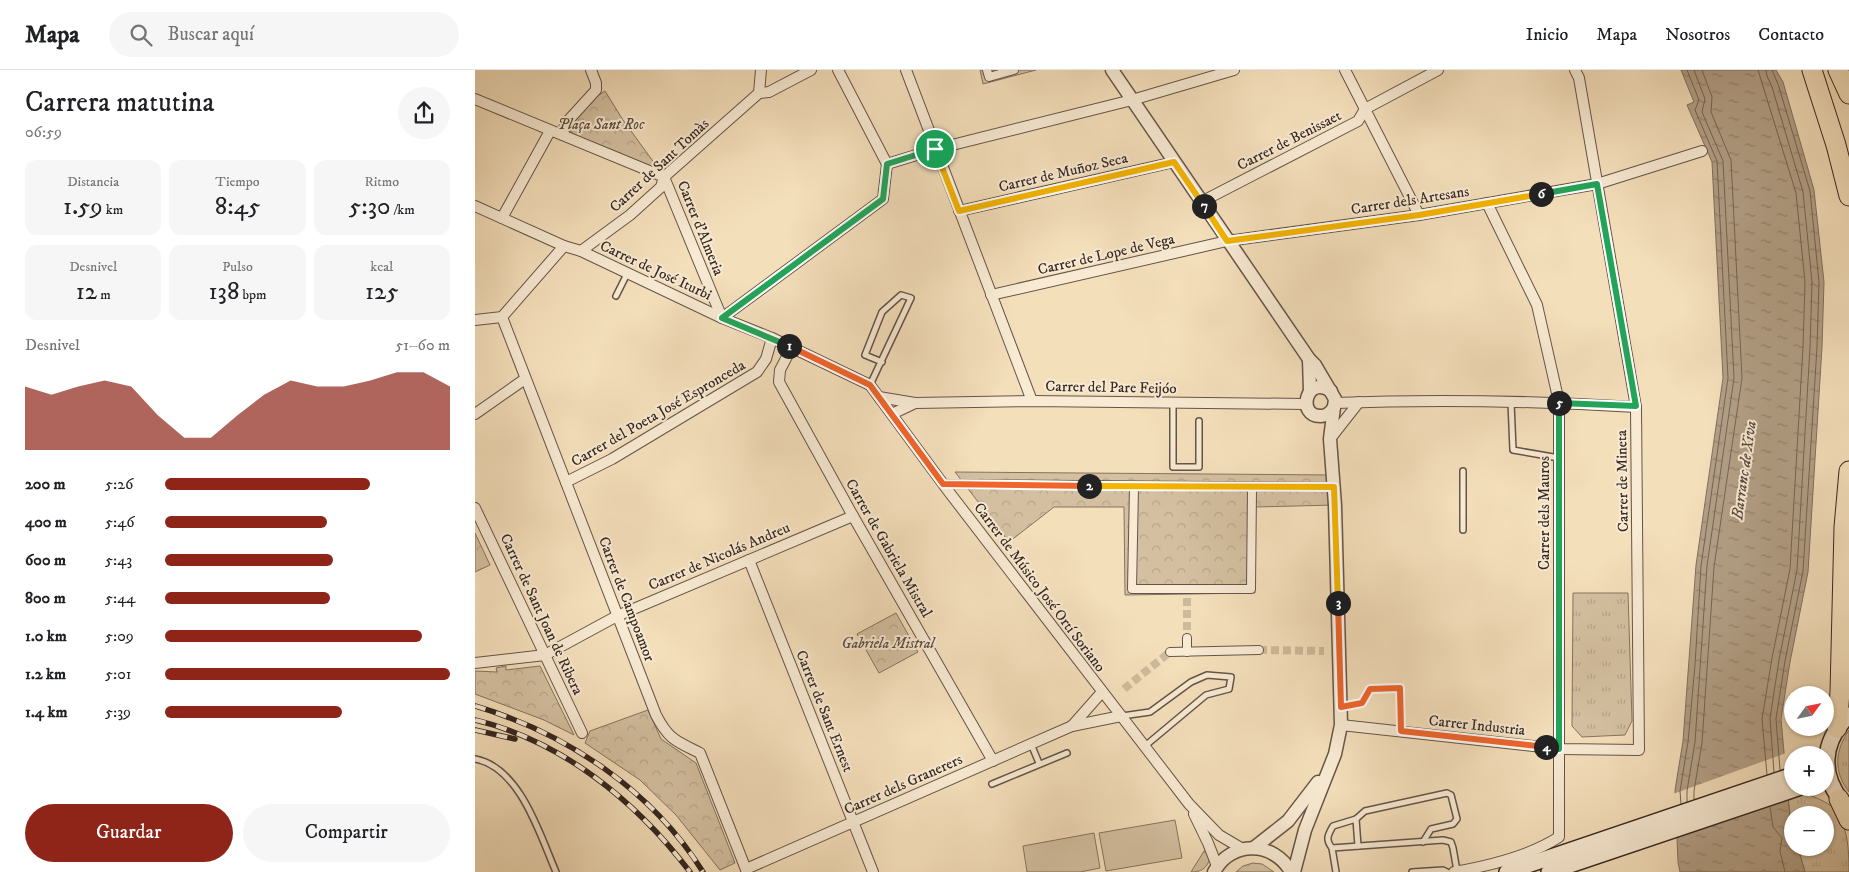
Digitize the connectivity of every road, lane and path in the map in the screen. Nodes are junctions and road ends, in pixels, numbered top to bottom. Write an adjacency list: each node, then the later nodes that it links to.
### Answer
1 (591, 70): 23 (street)
2 (761, 70): 17 (street)
3 (811, 70): 17 (street)
4 (838, 70): 28 (street)
5 (906, 70): 24 (street)
6 (987, 70): 7 (street)
7 (1014, 70)
8 (1112, 70): 20 (street)
9 (1234, 70): 20 (street)
10 (1345, 70): 21 (street)
11 (1438, 70): 21 (street, Carrer de Benissaet)
12 (1575, 70): 30 (street)
13 (1812, 70): 26 (highway); 31 (highway)
14 (1838, 70): 18 (highway)
15 (1842, 70): 16 (highway)
16 (1849, 82)
17 (759, 93): 29 (street, Carrer de Sant Tomàs)
18 (1849, 94)
19 (475, 99): 22 (street)
20 (1133, 100): 24 (street); 27 (street)
21 (1365, 108): 32 (street, Carrer de Benissaet); 36 (street)
22 (550, 131): 23 (street); 37 (street)
23 (563, 135): 29 (street)
24 (935, 149): 28 (street); 35 (street)
25 (1701, 151): 30 (street, Carrer dels Artesans)
26 (1849, 161)
27 (1174, 162): 32 (street); 35 (street, Carrer de Muñoz Seca)
28 (887, 164): 45 (street)
29 (664, 177): 40 (street, Carrer de Sant Tomàs); 45 (street, Carrer d'Almeria)
30 (1597, 184): 33 (street, Carrer dels Artesans); 63 (street, Carrer de Mineta)
31 (1849, 196)
32 (1201, 202): 38 (street)
33 (1487, 203): 36 (street, Carrer dels Artesans); 60 (street, Carrer dels Mauros)
34 (475, 206): 37 (street, Carrer de José Iturbi)
35 (959, 211): 42 (street)
36 (1419, 215): 38 (street, Carrer dels Artesans)
37 (502, 218): 39 (street, Carrer de José Iturbi)
38 (1227, 241): 42 (street, Carrer de Lope de Vega); 49 (street)
39 (564, 246): 40 (street, Carrer de José Iturbi); 44 (street)
40 (581, 251): 41 (street, Carrer de José Iturbi)
41 (628, 273): 43 (lane); 45 (street, Carrer de José Iturbi)
42 (991, 295): 56 (street)
43 (616, 296)
44 (502, 317): 46 (street); 51 (street, Carrer de Campoamor)
45 (722, 318): 47 (street, Carrer de José Iturbi)
46 (475, 320)
47 (772, 338): 48 (street, Carrer de José Iturbi); 72 (street, Carrer del Poeta José Espronceda)
48 (792, 347): 52 (street, Carrer de José Iturbi); 78 (street, Carrer de Gabriela Mistral)
49 (1309, 359): 53 (street); 55 (street)
50 (882, 362): 50 (lane); 52 (lane)
51 (525, 379): 64 (street); 72 (street, Carrer de Campoamor)
52 (870, 385): 54 (street, Carrer de Músico José Ortí Soriano)
53 (1310, 391): 55 (street); 62 (street)
54 (879, 397): 61 (street, Carrer del Pare Feijóo); 65 (street, Carrer de Músico José Ortí Soriano)
55 (1333, 400): 58 (street); 66 (street); 68 (street)
56 (1032, 401): 57 (street, Carrer del Pare Feijóo); 61 (street, Carrer del Pare Feijóo)
57 (1173, 402): 62 (street, Carrer del Pare Feijóo); 67 (lane)
58 (1359, 402): 59 (street); 68 (street)
59 (1511, 402): 60 (street); 69 (lane)
60 (1559, 402): 63 (street); 69 (street, Carrer dels Mauros)
61 (915, 403): 65 (street, Carrer del Pare Feijóo)
62 (1306, 404): 66 (street)
63 (1636, 406): 102 (street, Carrer de Mineta)
64 (475, 414)
65 (892, 414): 73 (street, Carrer de Músico José Ortí Soriano)
66 (1319, 416): 68 (street)
67 (1199, 421)
68 (1330, 439): 75 (street)
69 (1559, 458): 101 (street, Carrer dels Mauros)
70 (1463, 471): 79 (lane)
71 (1849, 471): 93 (highway)
72 (566, 482): 83 (street, Carrer de Campoamor)
73 (943, 484): 74 (street); 90 (street, Carrer de Músico José Ortí Soriano)
74 (1135, 487): 76 (street); 81 (street)
75 (1334, 487): 76 (street); 91 (street)
76 (1252, 488): 81 (street)
77 (476, 512): 88 (street, Carrer de Sant Joan de Ribera)
78 (853, 516): 80 (street, Carrer de Nicolás Andreu); 106 (street, Carrer de Gabriela Mistral)
79 (1463, 530)
80 (749, 560): 83 (street, Carrer de Nicolás Andreu); 115 (street, Carrer de Sant Ernest)
81 (1187, 588): 82 (street)
82 (1187, 598)
83 (617, 616): 88 (street, Carrer de Nicolás Andreu); 123 (street, Carrer de Campoamor)
84 (1187, 638): 87 (street)
85 (1259, 650): 87 (street)
86 (1170, 652): 87 (street)
87 (1187, 652)
88 (545, 655): 89 (street); 97 (street, Carrer de Sant Joan de Ribera)
89 (475, 663)
90 (1102, 692): 92 (street, Carrer de Músico José Ortí Soriano); 95 (street, Carrer dels Granerers)
91 (1341, 707): 94 (street); 96 (lane)
92 (1121, 716): 95 (street, Carrer dels Granerers); 99 (street, Carrer de Músico José Ortí Soriano); 99 (lane)
93 (1843, 721): 100 (main road)
94 (1341, 725): 96 (street, Carrer Industria); 104 (street)
95 (1072, 726): 98 (street, Carrer dels Granerers)
96 (1401, 731): 101 (street, Carrer Industria)
97 (582, 733)
98 (1031, 744): 106 (street, Carrer dels Granerers); 107 (lane)
99 (1145, 746): 112 (street, Carrer de Músico José Ortí Soriano)
100 (1828, 746)
101 (1559, 749): 102 (street, Carrer Industria); 124 (street, Carrer dels Mauros)
102 (1639, 750)
103 (1067, 753): 107 (lane)
104 (1335, 754): 119 (street); 127 (street)
105 (475, 759): 125 (lane)
106 (993, 761): 115 (street, Carrer dels Granerers)
107 (1039, 763): 109 (lane)
108 (1784, 777): 116 (main road)
109 (992, 784)
110 (1784, 792): 116 (main road)
111 (1836, 796): 114 (highway)
112 (1189, 804): 120 (street, Carrer de Músico José Ortí Soriano); 122 (street, Carrer de Músico José Ortí Soriano)
113 (1356, 819): 117 (lane); 118 (lane); 121 (lane)
114 (1849, 820)
115 (852, 822): 123 (street, Carrer dels Granerers); 126 (street, Carrer de Sant Ernest)
116 (1641, 833): 132 (main road); 133 (main road)
117 (1423, 842): 118 (lane); 124 (lane)
118 (1358, 846): 121 (lane)
119 (1255, 847): 120 (street); 127 (street)
120 (1241, 848): 122 (street)
121 (1332, 848): 128 (lane)
122 (1215, 869)
123 (746, 870)
124 (1457, 871): 131 (street)
125 (556, 872)
126 (873, 872)
127 (1293, 872)
128 (1336, 872)
129 (1413, 872): 130 (lane)
130 (1447, 872)
131 (1453, 872)
132 (1507, 872)
133 (1549, 872)

